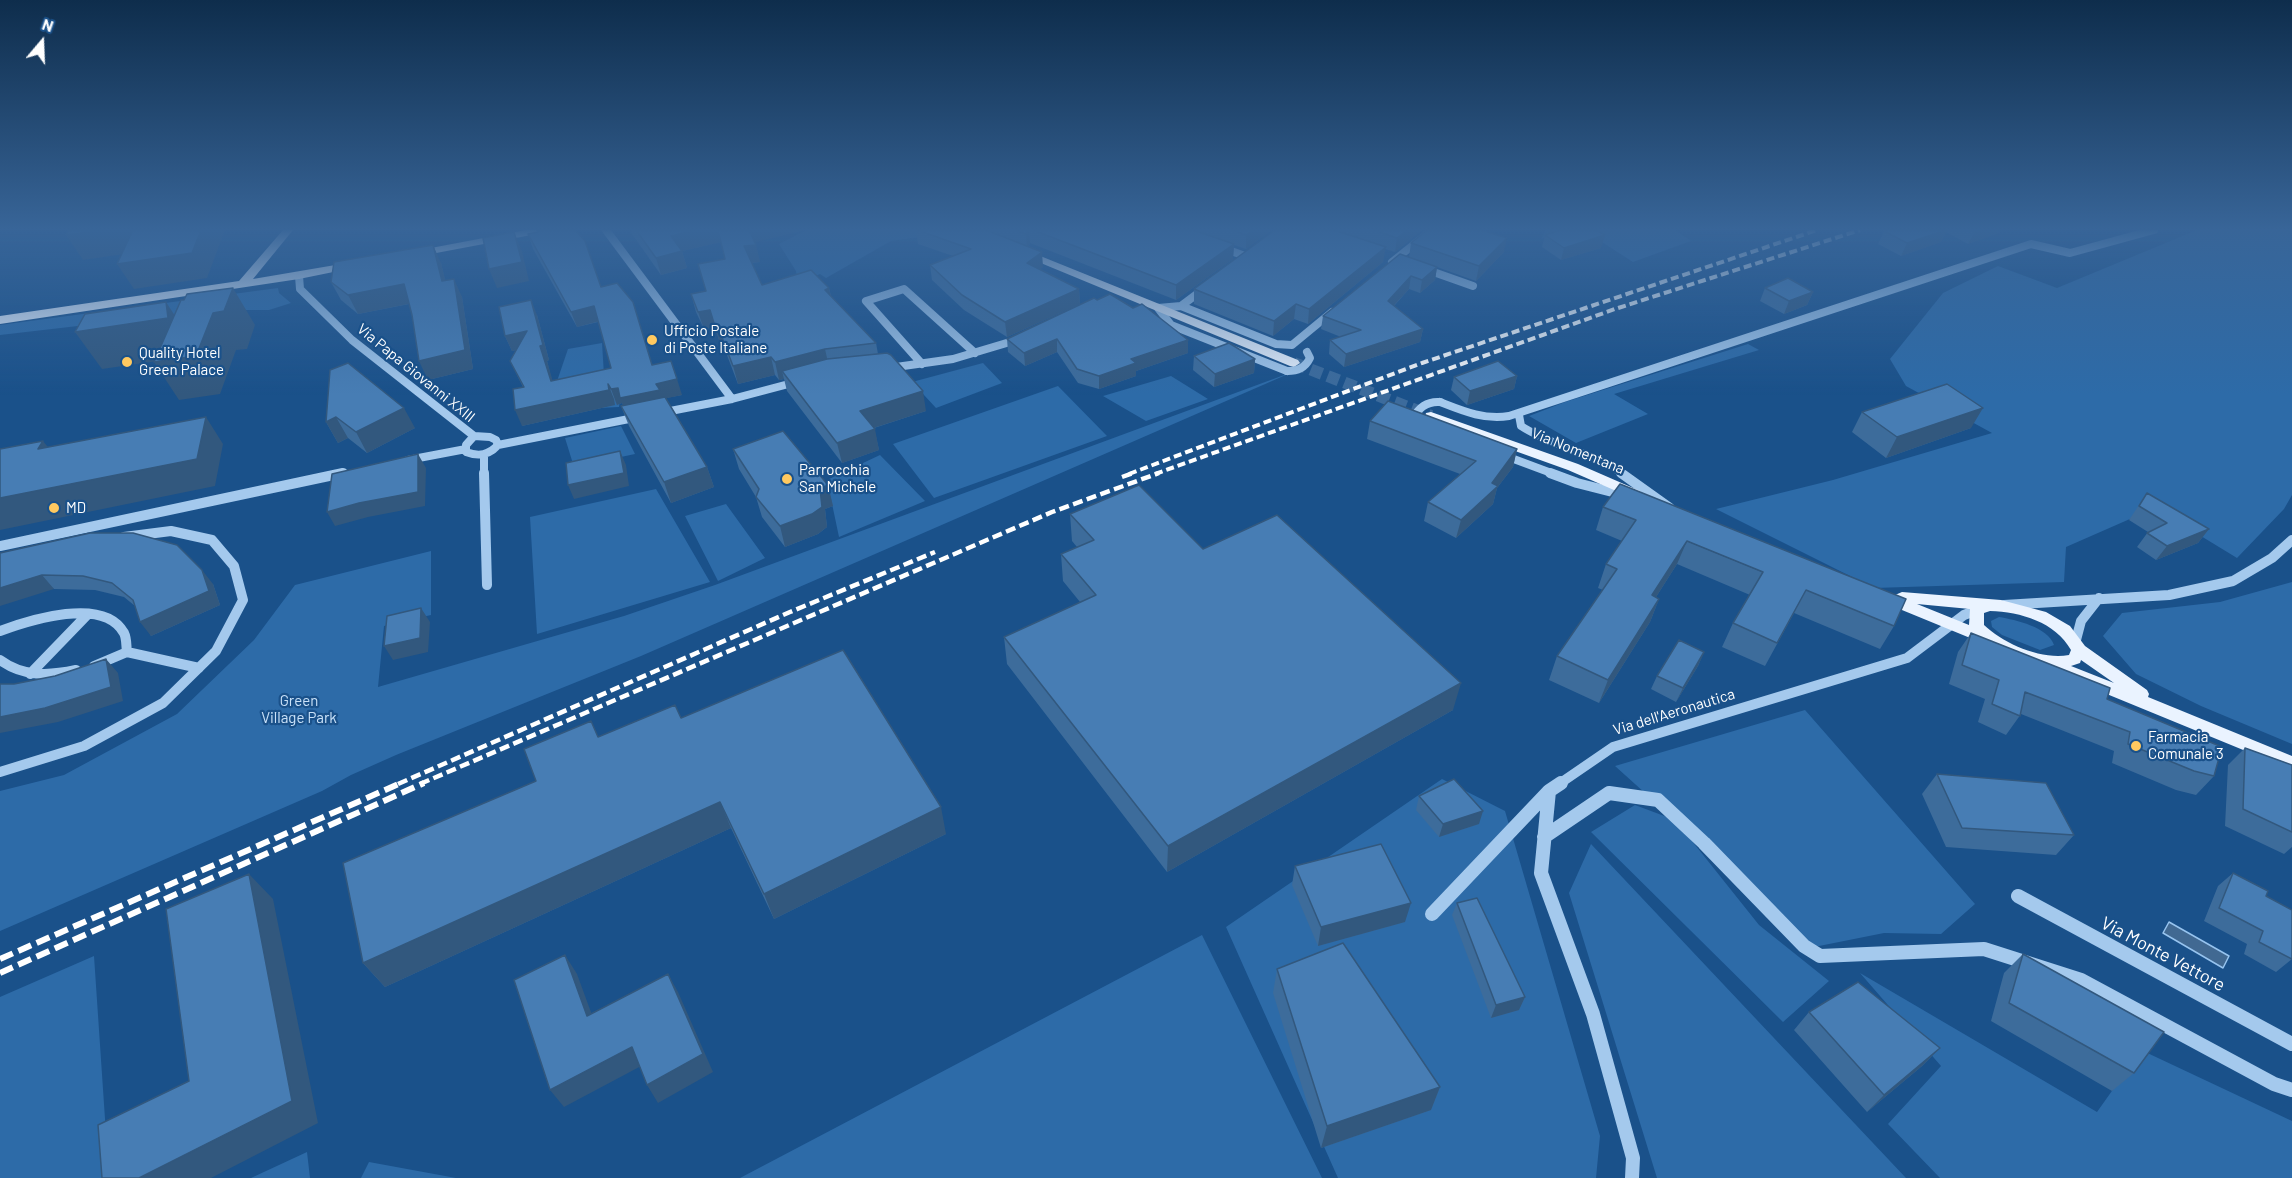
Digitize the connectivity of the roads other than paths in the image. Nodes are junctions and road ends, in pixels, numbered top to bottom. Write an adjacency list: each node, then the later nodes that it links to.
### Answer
1 (236, 285): 12 (main road)
2 (300, 285): 23 (street, Via Papa Giovanni XXIII)
3 (647, 285): 20 (street)
4 (1095, 285): 10 (main road)
5 (1209, 285): 9 (street)
6 (1470, 285): 8 (street)
7 (1912, 285): 21 (street)
8 (1473, 286)
9 (1181, 306): 10 (street); 14 (street)
10 (1158, 308): 17 (main road)
11 (1336, 309): 14 (street)
12 (0, 320)
13 (1026, 336): 15 (street)
14 (1302, 337): 17 (street, bridge)
15 (975, 353): 16 (street); 16 (street)
16 (922, 364): 18 (street)
17 (1291, 367)
18 (874, 369)
19 (808, 379): 20 (street)
20 (732, 399): 24 (street)
21 (1519, 415): 22 (street, bridge); 33 (street)
22 (1428, 421): 32 (main road, Via Nomentana)
23 (474, 436): 24 (street, Via Papa Giovanni XXIII); 25 (street)
24 (498, 445): 27 (street)
25 (466, 449): 27 (street); 28 (street)
26 (1491, 451): 32 (street)
27 (484, 456): 38 (street)
28 (399, 462)
29 (300, 469): 31 (street)
30 (355, 471): 31 (street)
31 (299, 482): 36 (street)
32 (1653, 502): 33 (main road, Via Nomentana)
33 (1680, 514)
34 (115, 538): 49 (street)
35 (2292, 540): 39 (street)
36 (5, 545): 37 (street)
37 (0, 555)
38 (487, 585)
39 (2099, 598): 40 (street); 45 (street)
40 (1989, 607): 42 (street, Via dell'Aeronautica); 42 (main road); 44 (main road); 45 (main road)
41 (88, 615): 43 (street); 46 (street); 50 (street)
42 (1955, 625): 44 (main road); 54 (street, Via dell'Aeronautica)
43 (0, 631)
44 (2004, 645): 47 (main road)
45 (2077, 645): 47 (main road); 51 (main road)
46 (127, 652): 49 (street); 50 (street)
47 (2036, 658): 51 (main road)
48 (0, 660): 50 (street)
49 (199, 668): 53 (street)
50 (30, 674)
51 (2202, 728): 52 (main road)
52 (2292, 763)
53 (0, 772)
54 (1549, 790): 55 (street); 57 (street, Via dell'Aeronautica)
55 (1544, 837): 59 (street); 60 (street)
56 (2018, 896): 58 (street, Via Monte Vettore)
57 (1432, 914)
58 (2292, 1044)
59 (2292, 1090)
60 (1632, 1178)

